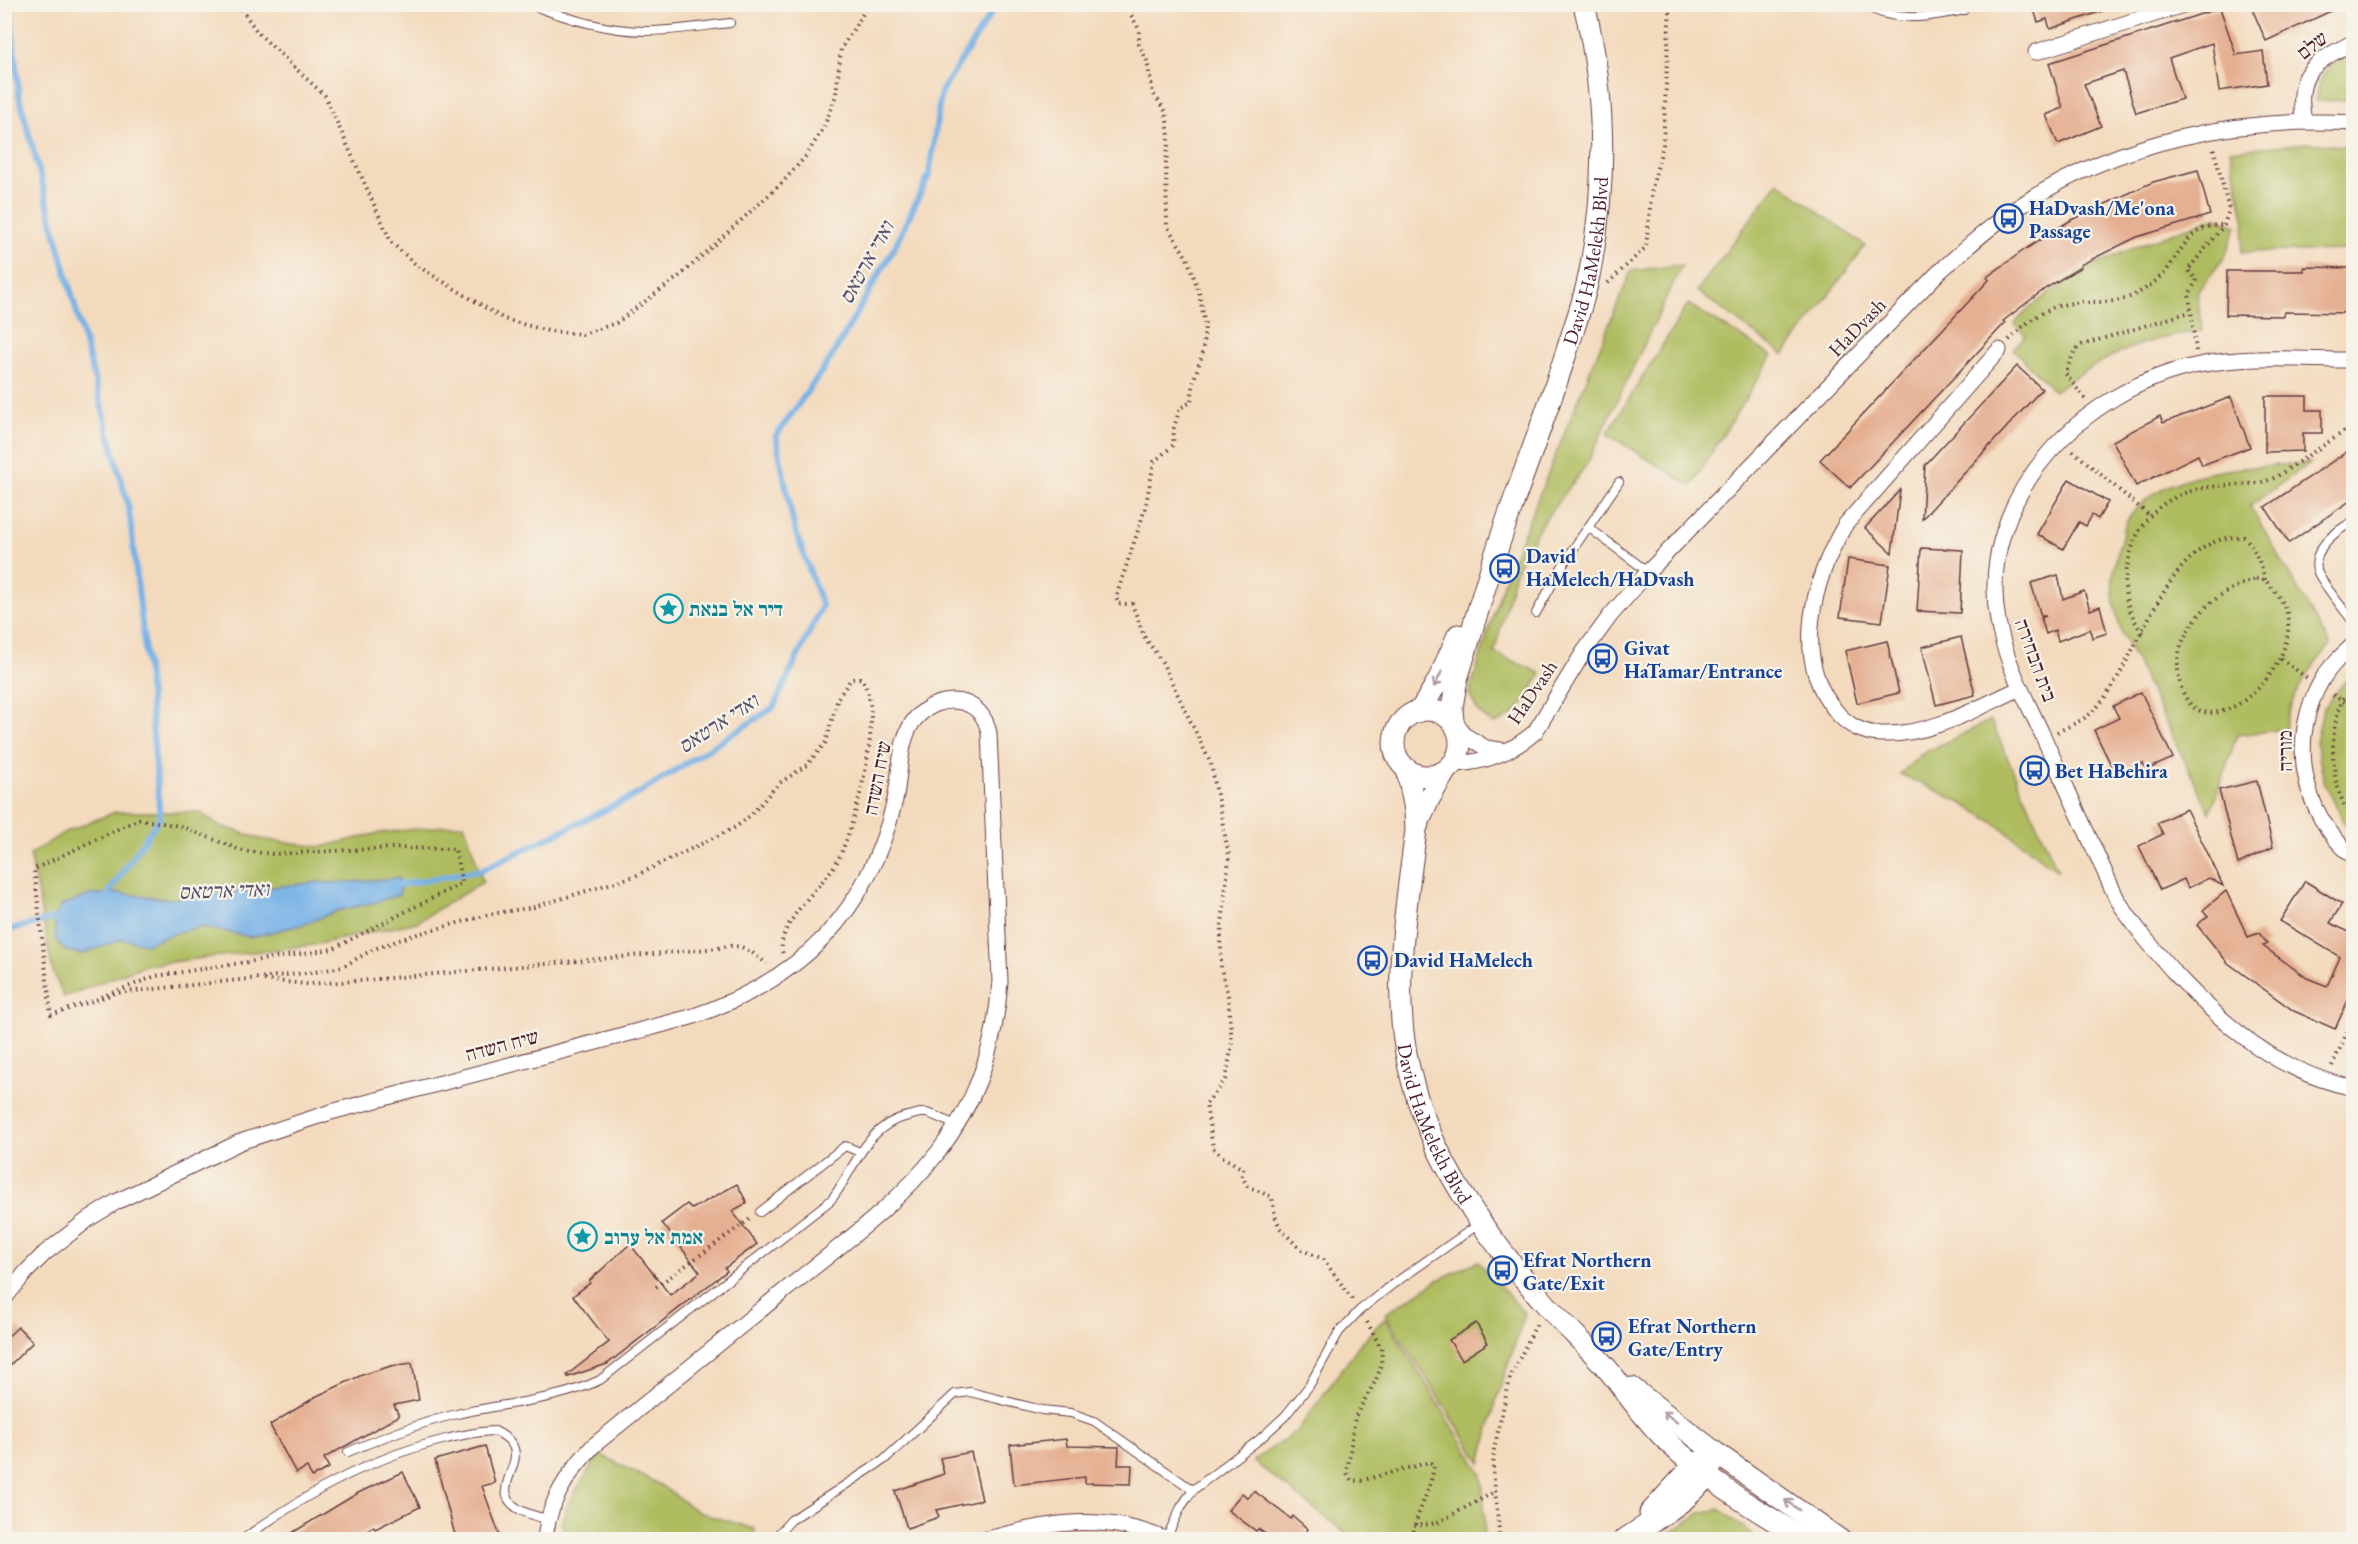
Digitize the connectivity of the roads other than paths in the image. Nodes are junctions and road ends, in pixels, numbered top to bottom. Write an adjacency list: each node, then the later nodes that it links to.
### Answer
1 (528, 4): 6 (lane)
2 (1584, 4): 14 (street, David HaMelekh Blvd)
3 (1863, 4): 5 (lane)
4 (2186, 4): 8 (street)
5 (1964, 10)
6 (730, 23)
7 (2354, 42): 9 (street, שלם)
8 (2037, 52)
9 (2304, 121): 10 (street, HaDvash); 17 (street, HaDvash)
10 (2354, 123)
11 (2000, 350): 21 (street)
12 (2354, 360): 21 (street, בית הבחירה)
13 (1619, 482): 16 (lane)
14 (1510, 510): 22 (street, David HaMelekh Blvd, one-way to 22); 23 (street, David HaMelekh Blvd)
15 (2354, 521): 19 (lane)
16 (1588, 527): 17 (lane); 18 (lane)
17 (1648, 572): 24 (street, HaDvash)
18 (1536, 613)
19 (2354, 624)
20 (2354, 644): 28 (street, מוריה)
21 (2021, 688): 29 (street, בית הבחירה)
22 (1420, 711): 23 (street); 26 (street)
23 (1456, 727): 24 (street, HaDvash); 25 (street)
24 (1507, 751): 25 (street, HaDvash)
25 (1449, 768): 26 (street); 27 (street, David HaMelekh Blvd)
26 (1407, 769): 27 (street, David HaMelekh Blvd)
27 (1416, 830): 33 (street, David HaMelekh Blvd)
28 (2354, 857)
29 (2354, 1088)
30 (957, 1126): 31 (lane); 34 (street, שיח השדה); 40 (street, שיח השדה)
31 (860, 1152): 32 (lane); 36 (lane)
32 (760, 1212)
33 (1481, 1223): 35 (street, David HaMelekh Blvd); 39 (lane)
34 (4, 1299)
35 (1604, 1365): 37 (street, David HaMelekh Blvd, one-way to 35); 38 (street, David HaMelekh Blvd)
36 (348, 1452)
37 (1716, 1453): 38 (street); 48 (street, David HaMelekh Blvd, one-way to 37)
38 (1701, 1471): 41 (street); 47 (street, David HaMelekh Blvd)
39 (1193, 1490): 44 (lane); 46 (lane)
40 (548, 1520): 42 (lane); 43 (street, שיח השדה)
41 (1629, 1536)
42 (242, 1539)
43 (545, 1539)
44 (773, 1539)
45 (984, 1539): 46 (street)
46 (1167, 1539)
47 (1806, 1539)
48 (1840, 1539)

